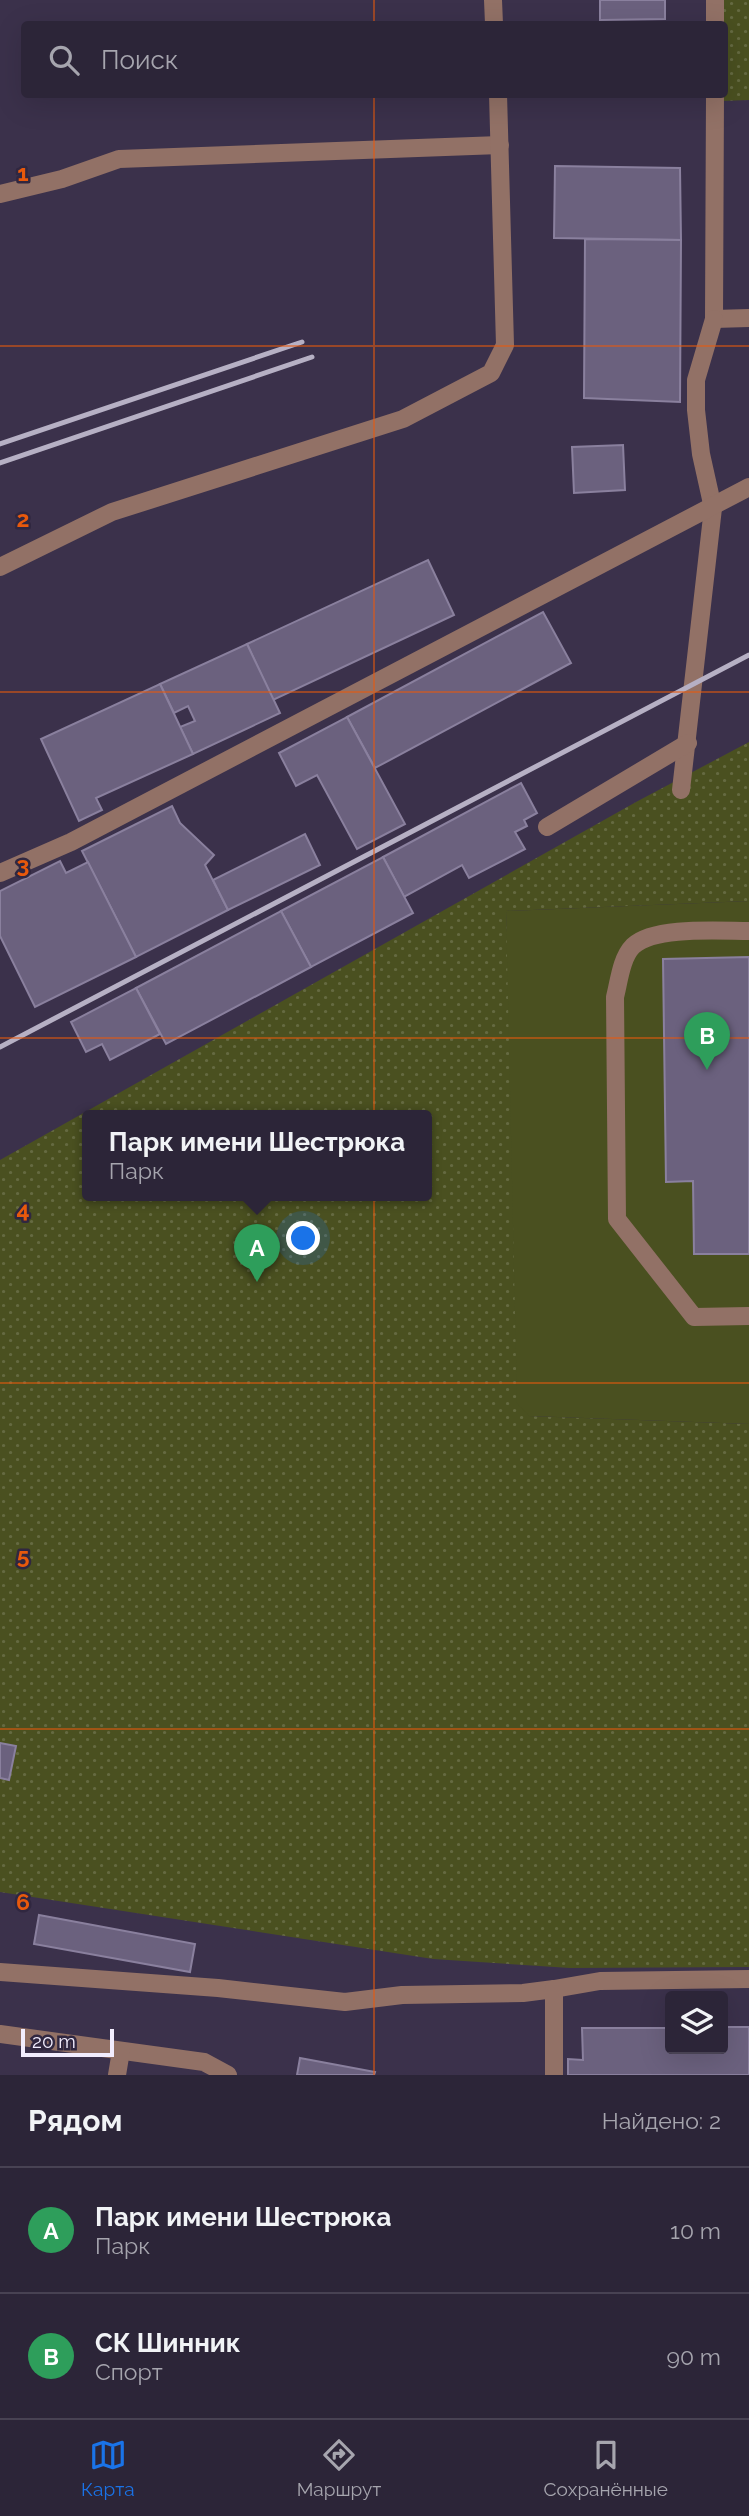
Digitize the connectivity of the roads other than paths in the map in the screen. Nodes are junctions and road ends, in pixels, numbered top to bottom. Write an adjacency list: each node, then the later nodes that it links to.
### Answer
1 (493, 0): 3 (lane)
2 (715, 0): 4 (lane)
3 (494, 21)
4 (715, 21)
5 (498, 98): 7 (lane)
6 (715, 98): 9 (lane)
7 (500, 145): 8 (lane); 13 (lane)
8 (0, 194)
9 (713, 318): 10 (lane); 12 (lane)
10 (749, 318)
11 (749, 487): 12 (lane)
12 (713, 508): 14 (lane); 17 (lane)
13 (0, 567)
14 (688, 744): 15 (lane); 16 (lane)
15 (681, 790)
16 (547, 827)
17 (0, 873)
18 (749, 931): 19 (lane)
19 (749, 1316)
20 (0, 1972): 22 (lane)
21 (749, 1979): 22 (lane)
22 (554, 1989): 27 (lane)
23 (0, 2034): 24 (lane)
24 (121, 2052): 25 (lane); 26 (lane)
25 (117, 2075)
26 (228, 2075)
27 (554, 2075)

